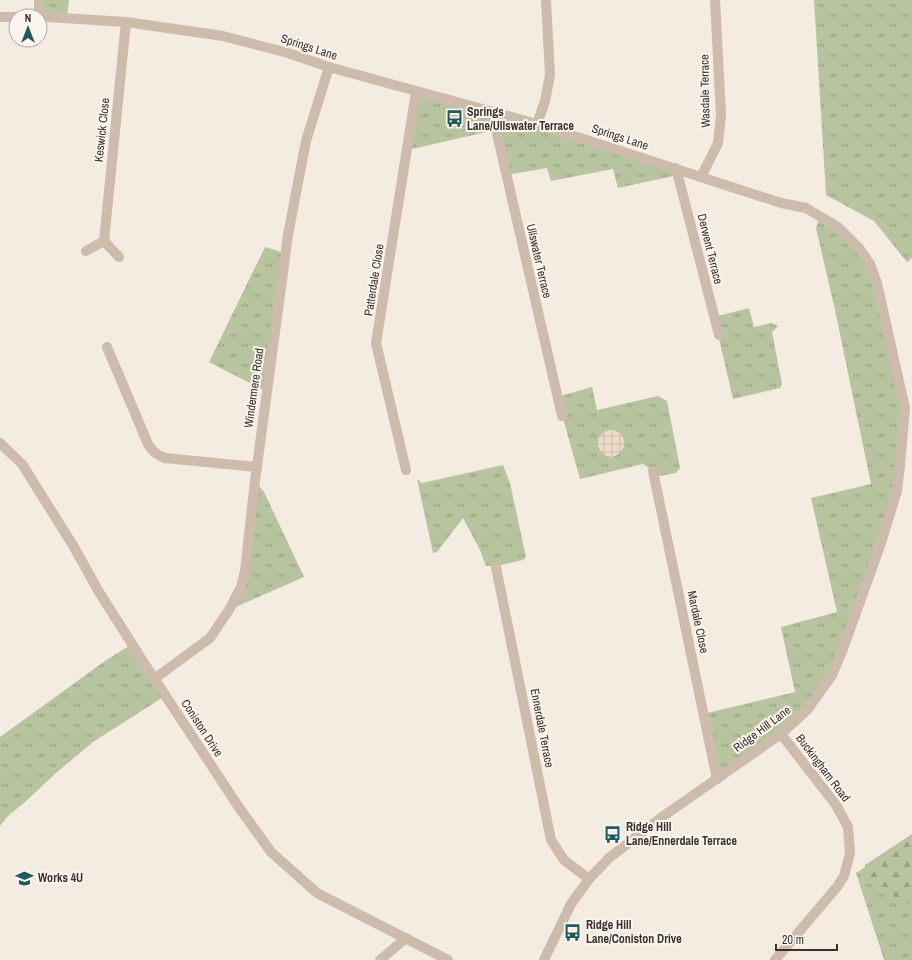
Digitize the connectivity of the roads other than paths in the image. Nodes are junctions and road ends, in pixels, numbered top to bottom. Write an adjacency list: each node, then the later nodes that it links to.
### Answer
1 (546, 0): 8 (street)
2 (715, 0): 10 (street, Wasdale Terrace)
3 (48, 17): 4 (street, Springs Lane)
4 (126, 22): 5 (street, Springs Lane); 11 (street, Keswick Close)
5 (329, 67): 6 (street, Springs Lane); 19 (street, Windermere Road)
6 (416, 92): 7 (street, Springs Lane); 20 (street, Patterdale Close)
7 (492, 112): 8 (street, Springs Lane); 17 (street, Ullswater Terrace)
8 (537, 124): 9 (street, Springs Lane)
9 (676, 168): 10 (street, Springs Lane); 14 (street, Derwent Terrace)
10 (701, 177): 16 (street, Springs Lane)
11 (104, 241): 12 (street); 13 (street)
12 (86, 251)
13 (119, 257)
14 (719, 335)
15 (107, 347): 19 (street)
16 (908, 406): 24 (street, Ridge Hill Lane)
17 (562, 416)
18 (0, 443): 23 (street, Coniston Drive)
19 (257, 467): 23 (street, Windermere Road)
20 (406, 470)
21 (653, 471): 25 (street, Mardale Close)
22 (496, 566): 26 (street, Ennerdale Terrace)
23 (154, 679): 27 (street, Coniston Drive)
24 (781, 734): 25 (street, Ridge Hill Lane); 31 (street, Buckingham Road)
25 (717, 779): 26 (street, Ridge Hill Lane)
26 (589, 879): 30 (street, Ridge Hill Lane)
27 (406, 938): 28 (street); 29 (street, Coniston Drive)
28 (380, 960)
29 (448, 960)
30 (544, 960)
31 (775, 960)

